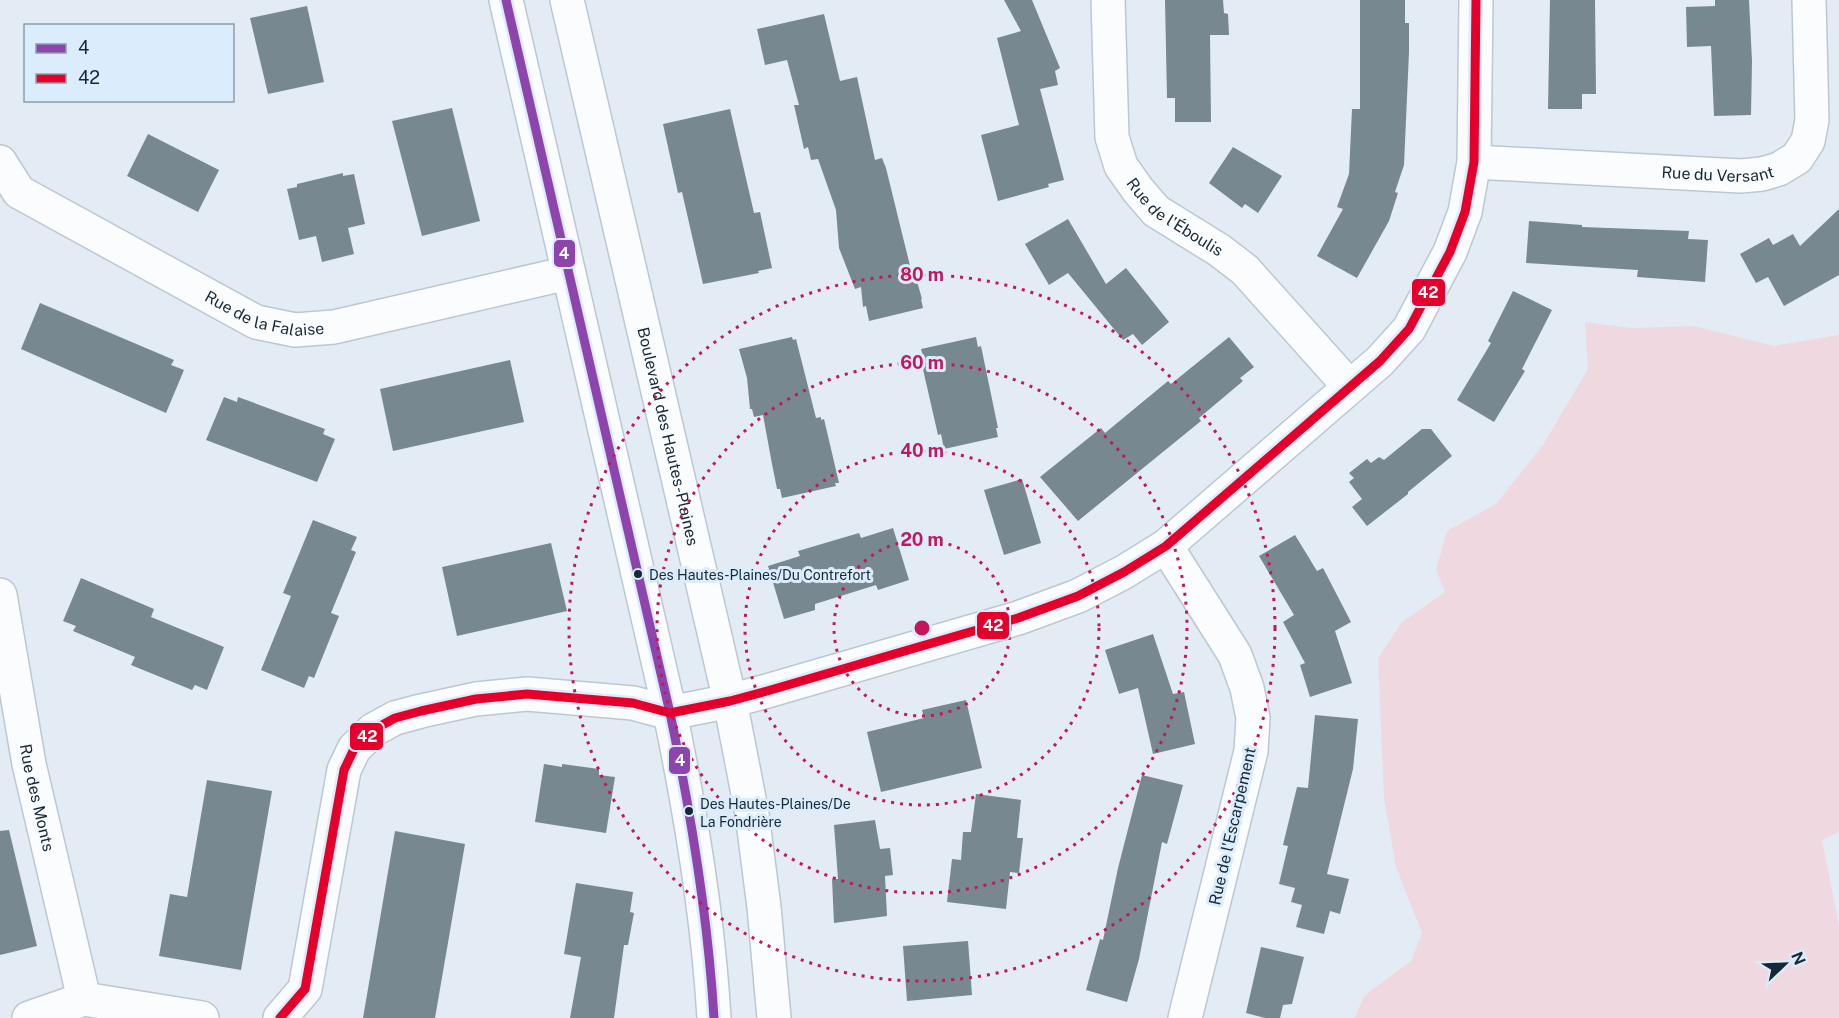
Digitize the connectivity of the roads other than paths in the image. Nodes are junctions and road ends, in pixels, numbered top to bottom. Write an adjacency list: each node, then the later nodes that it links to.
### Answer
1 (506, 0): 9 (street)
2 (567, 0): 13 (street, Boulevard des Hautes-Plaines)
3 (1108, 0): 10 (street, Rue de l'Éboulis)
4 (1476, 0): 7 (street)
5 (1809, 0): 7 (street, Rue du Versant)
6 (0, 162): 8 (street, Rue de la Falaise)
7 (1474, 162): 10 (street)
8 (9, 194): 9 (street, Rue de la Falaise)
9 (568, 273): 14 (street)
10 (1349, 386): 11 (street)
11 (1166, 546): 13 (street); 21 (street, Rue de l'Escarpement)
12 (0, 595): 15 (street, Rue des Monts)
13 (730, 701): 14 (street); 20 (street, Boulevard des Hautes-Plaines)
14 (670, 712): 18 (street); 19 (street)
15 (84, 999): 16 (street); 17 (street)
16 (29, 1018)
17 (202, 1018)
18 (280, 1018)
19 (714, 1018)
20 (774, 1018)
21 (1185, 1018)

